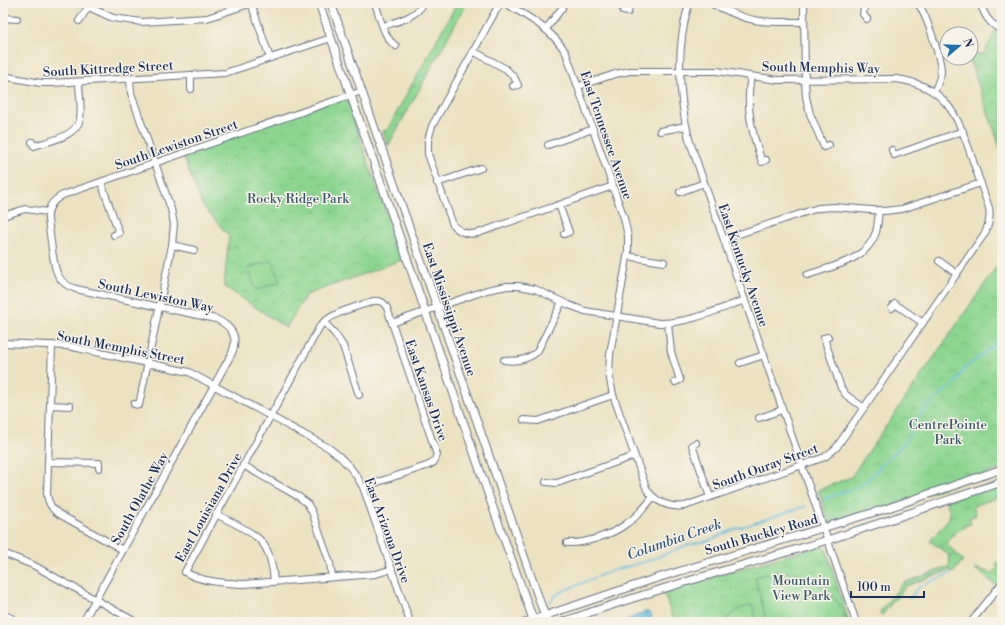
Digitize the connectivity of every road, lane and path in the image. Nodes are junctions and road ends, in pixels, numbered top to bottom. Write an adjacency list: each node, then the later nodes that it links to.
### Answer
1 (251, 3): 15 (street); 29 (street)
2 (319, 3): 26 (main road, East Mississippi Avenue)
3 (331, 3): 40 (main road, East Mississippi Avenue)
4 (375, 3): 23 (street)
5 (424, 3): 23 (street)
6 (500, 3): 28 (street)
7 (505, 3): 24 (street, East Tennessee Avenue)
8 (630, 3): 17 (street)
9 (689, 3): 30 (street, East Kentucky Avenue)
10 (710, 3): 22 (street)
11 (804, 3): 22 (street)
12 (865, 3): 20 (street)
13 (917, 3): 41 (street)
14 (980, 3): 25 (street)
15 (86, 5): 21 (street)
16 (562, 8): 24 (street)
17 (623, 11)
18 (3, 18): 19 (street)
19 (17, 19)
20 (867, 19)
21 (79, 21)
22 (804, 22): 35 (street)
23 (383, 26): 27 (street)
24 (546, 28): 38 (street, East Tennessee Avenue)
25 (1002, 30)
26 (331, 38): 29 (street, South Kittredge Street); 42 (main road, East Mississippi Avenue)
27 (396, 46)
28 (473, 51): 37 (street); 55 (street)
29 (270, 58): 31 (street, South Kittredge Street)
30 (680, 71): 33 (street, South Memphis Way); 38 (street, South Memphis Way); 43 (street, East Kentucky Avenue)
31 (190, 75): 34 (street, South Kittredge Street); 39 (street, South Kittredge Street)
32 (3, 76): 36 (street, South Kittredge Street)
33 (751, 76): 35 (street, South Memphis Way); 51 (street)
34 (130, 78): 36 (street, South Kittredge Street); 52 (street)
35 (805, 80): 41 (street, South Memphis Way); 49 (street)
36 (78, 82): 47 (street)
37 (513, 86)
38 (578, 86): 44 (street, East Tennessee Avenue)
39 (191, 89)
40 (362, 91): 42 (street, South Lewiston Street); 77 (main road, East Mississippi Avenue)
41 (934, 92): 45 (street, South Memphis Way)
42 (350, 95): 52 (street, South Lewiston Street); 79 (main road, East Mississippi Avenue)
43 (686, 126): 46 (street); 56 (street, East Kentucky Avenue)
44 (594, 129): 48 (street); 58 (street, East Tennessee Avenue)
45 (963, 131): 50 (street); 57 (street, South Memphis Way)
46 (660, 132)
47 (32, 142)
48 (548, 145)
49 (829, 145)
50 (892, 150)
51 (766, 160)
52 (156, 163): 54 (street, South Lewiston Street); 67 (street)
53 (481, 168): 55 (street)
54 (101, 182): 62 (street, South Lewiston Street); 65 (street)
55 (438, 183): 60 (street)
56 (704, 183): 59 (street); 66 (street, East Kentucky Avenue)
57 (981, 183): 61 (street); 72 (street, South Ouray Street)
58 (613, 186): 60 (street); 69 (street, East Tennessee Avenue)
59 (680, 192)
60 (559, 205): 64 (street)
61 (879, 210): 66 (street); 73 (street)
62 (48, 212): 63 (street); 76 (street, South Lewiston Way)
63 (3, 216)
64 (564, 234)
65 (114, 235)
66 (724, 239): 74 (street, East Kentucky Avenue)
67 (172, 245): 68 (street); 76 (street)
68 (194, 250)
69 (627, 256): 71 (street); 80 (street, East Tennessee Avenue)
70 (938, 261): 72 (street)
71 (664, 262)
72 (957, 274): 84 (street, South Ouray Street)
73 (807, 275)
74 (745, 300): 83 (street); 88 (street, East Kentucky Avenue)
75 (562, 302): 77 (street); 80 (street); 89 (street)
76 (160, 306): 90 (street); 93 (street, South Lewiston Way)
77 (436, 308): 79 (street); 129 (main road, East Mississippi Avenue)
78 (892, 308): 84 (street)
79 (425, 311): 82 (street); 130 (main road, East Mississippi Avenue)
80 (616, 316): 83 (street); 96 (street, East Tennessee Avenue)
81 (324, 322): 82 (street, East Kansas Drive); 95 (street); 102 (street, East Louisiana Drive)
82 (392, 323): 114 (street, East Kansas Drive)
83 (668, 323): 92 (street)
84 (922, 323): 100 (street, South Ouray Street)
85 (828, 337): 100 (street)
86 (3, 343): 87 (street, South Memphis Street)
87 (52, 345): 90 (street, South Memphis Street); 98 (street)
88 (764, 355): 91 (street); 101 (street, East Kentucky Avenue)
89 (504, 360)
90 (148, 362): 93 (street, South Memphis Street); 97 (street)
91 (740, 363)
92 (675, 382)
93 (215, 385): 94 (street, South Memphis Street); 121 (street, South Olathe Way)
94 (230, 393): 102 (street, East Arizona Drive)
95 (360, 395)
96 (613, 395): 104 (street); 106 (street, East Tennessee Avenue)
97 (134, 404)
98 (50, 405): 99 (street); 107 (street)
99 (70, 406)
100 (864, 408): 109 (street, South Ouray Street)
101 (782, 410): 103 (street); 109 (street, East Kentucky Avenue)
102 (270, 416): 108 (street, East Louisiana Drive); 114 (street, East Arizona Drive)
103 (758, 418)
104 (524, 420)
105 (696, 443): 116 (street)
106 (634, 456): 112 (street); 115 (street, East Tennessee Avenue)
107 (48, 462): 110 (street); 121 (street)
108 (243, 465): 117 (street, East Louisiana Drive); 124 (street)
109 (802, 466): 116 (street, South Ouray Street); 118 (street, East Kentucky Avenue)
110 (99, 468)
111 (1002, 469): 118 (main road, South Buckley Road)
112 (546, 482)
113 (1002, 482): 119 (main road, South Buckley Road)
114 (363, 487): 123 (street, East Arizona Drive)
115 (653, 497): 116 (street, South Ouray Street); 120 (street)
116 (710, 497)
117 (216, 514): 125 (street); 125 (street, East Louisiana Drive)
118 (824, 528): 119 (street, East Kentucky Avenue); 129 (main road, South Buckley Road)
119 (828, 539): 135 (main road, South Buckley Road); 136 (street, East Kentucky Avenue)
120 (567, 543)
121 (123, 550): 127 (street, South Olathe Way)
122 (3, 553): 127 (street)
123 (392, 569): 124 (street, East Louisiana Drive); 134 (street, East Arizona Drive)
124 (332, 578): 125 (street, East Louisiana Drive)
125 (274, 582)
126 (1002, 583): 137 (street)
127 (96, 600): 132 (street, South Olathe Way); 133 (street)
128 (3, 614): 131 (street)
129 (546, 619): 130 (main road, South Buckley Road)
130 (531, 621)
131 (14, 622)
132 (83, 622)
133 (136, 622)
134 (410, 622)
135 (563, 622)
136 (856, 622)
137 (971, 622)

